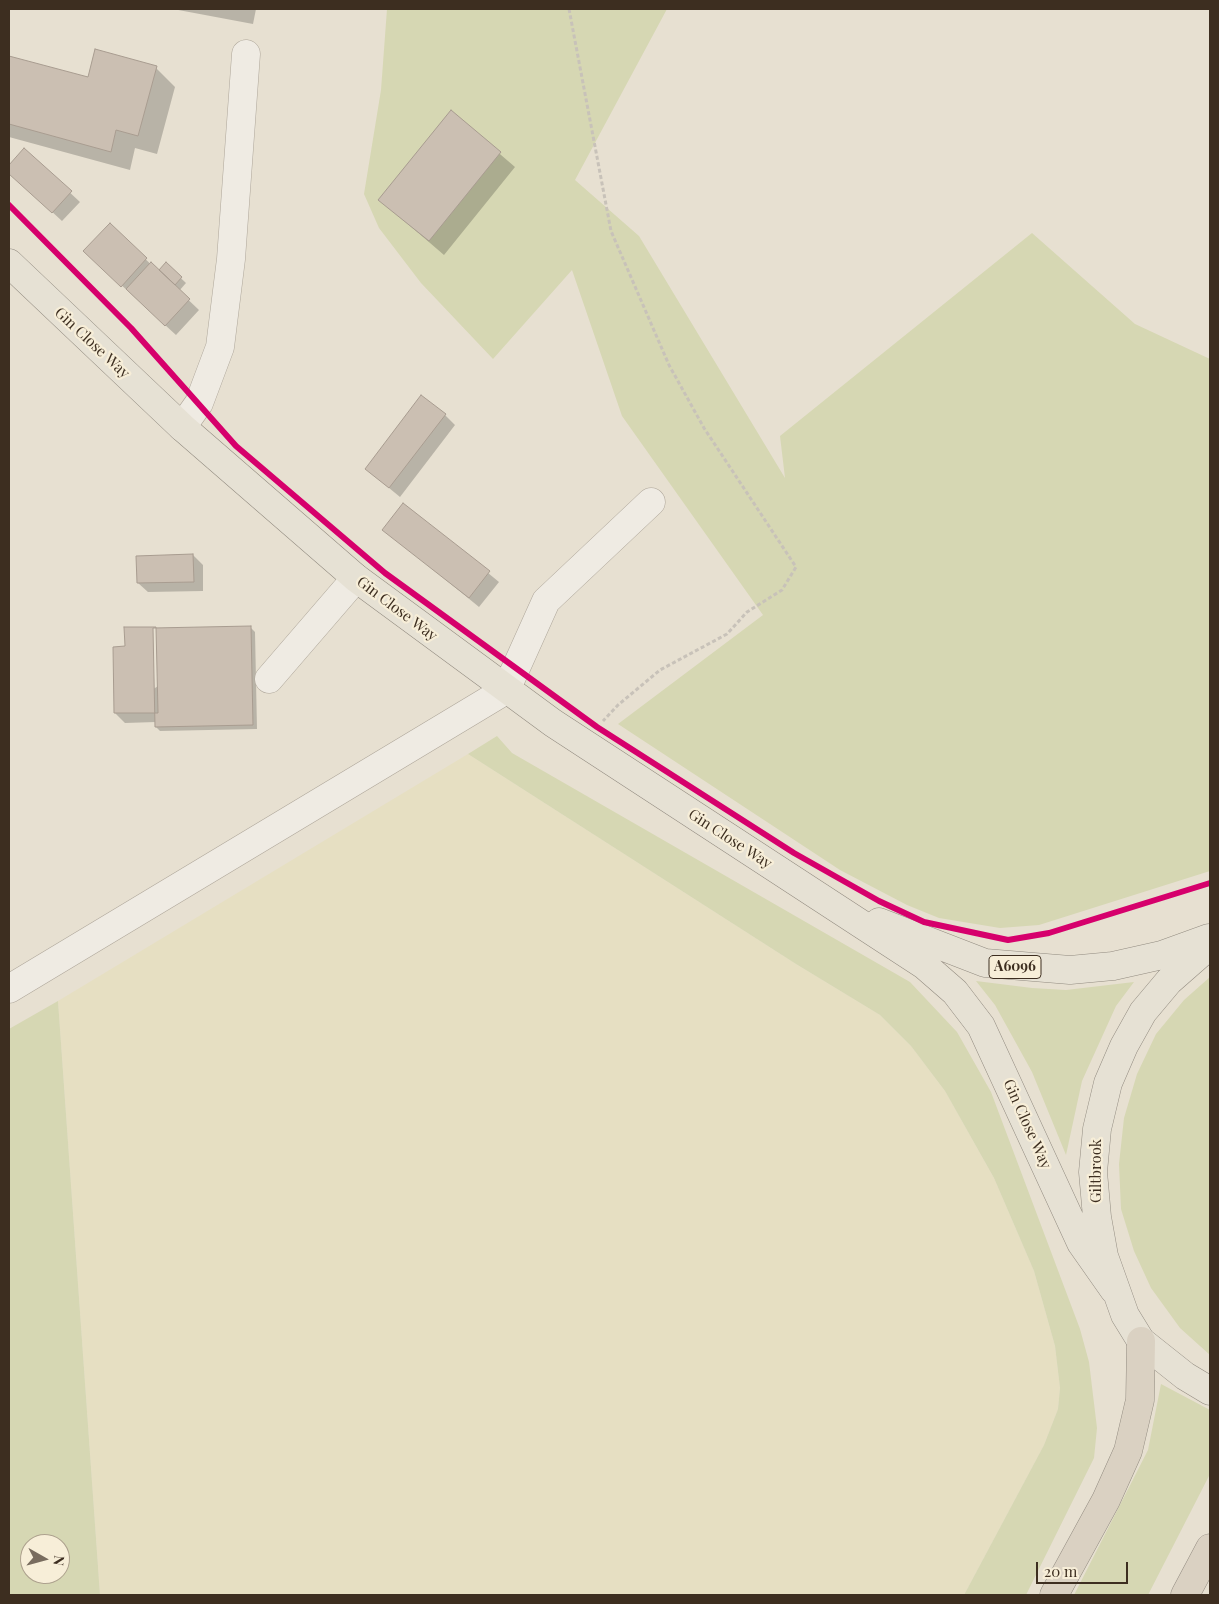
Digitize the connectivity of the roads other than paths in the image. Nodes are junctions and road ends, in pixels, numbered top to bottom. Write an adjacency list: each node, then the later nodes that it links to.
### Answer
1 (246, 54): 3 (lane)
2 (9, 263): 3 (main road, Gin Close Way / A6096)
3 (182, 427): 5 (main road, Gin Close Way / A6096)
4 (651, 502): 7 (lane)
5 (356, 578): 6 (lane); 7 (main road, Gin Close Way / A6096)
6 (269, 679)
7 (506, 690): 8 (main road, Gin Close Way / A6096); 11 (lane)
8 (827, 902): 9 (main road, Gin Close Way / A6096); 12 (main road, Gin Close Way / A6096)
9 (1210, 938)
10 (1210, 945): 12 (main road, Giltbrook)
11 (9, 989)
12 (1114, 1290): 13 (main road, Giltbrook)
13 (1141, 1341): 14 (main road, Giltbrook); 16 (highway)
14 (1210, 1392)
15 (1210, 1548): 17 (highway)
16 (1054, 1595)
17 (1185, 1595)

